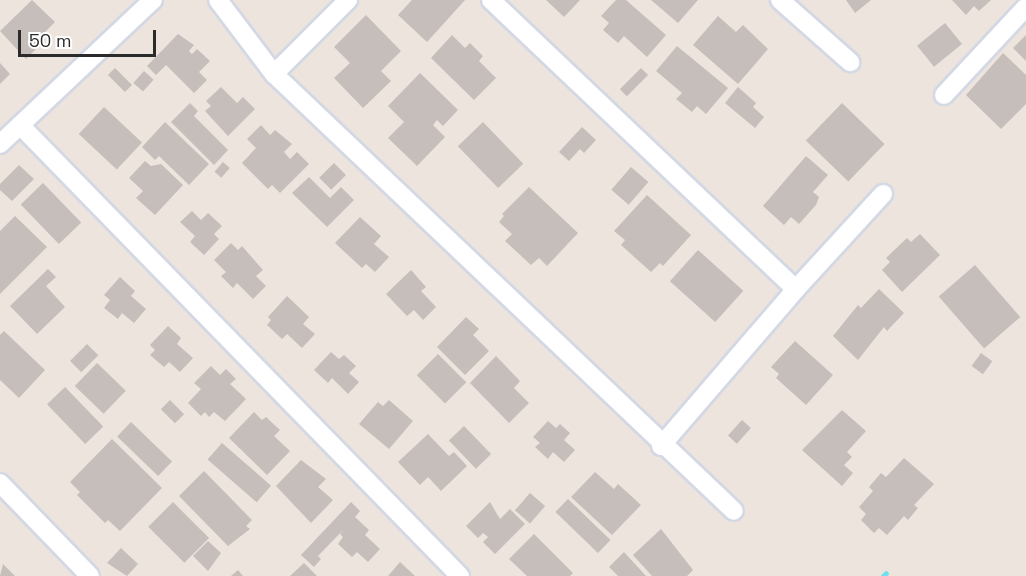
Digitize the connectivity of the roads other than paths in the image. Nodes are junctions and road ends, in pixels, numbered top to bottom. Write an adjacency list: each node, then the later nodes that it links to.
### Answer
1 (153, 0): 10 (street)
2 (218, 0): 8 (street)
3 (348, 0): 8 (street)
4 (491, 0): 13 (street)
5 (780, 0): 7 (street)
6 (1026, 7): 9 (street)
7 (850, 62)
8 (274, 74): 14 (street)
9 (944, 95)
10 (20, 124): 11 (street); 18 (street)
11 (0, 144)
12 (884, 194): 13 (street)
13 (796, 289): 14 (street)
14 (662, 446): 16 (street)
15 (0, 483): 17 (street)
16 (734, 511)
17 (90, 576)
18 (460, 576)

